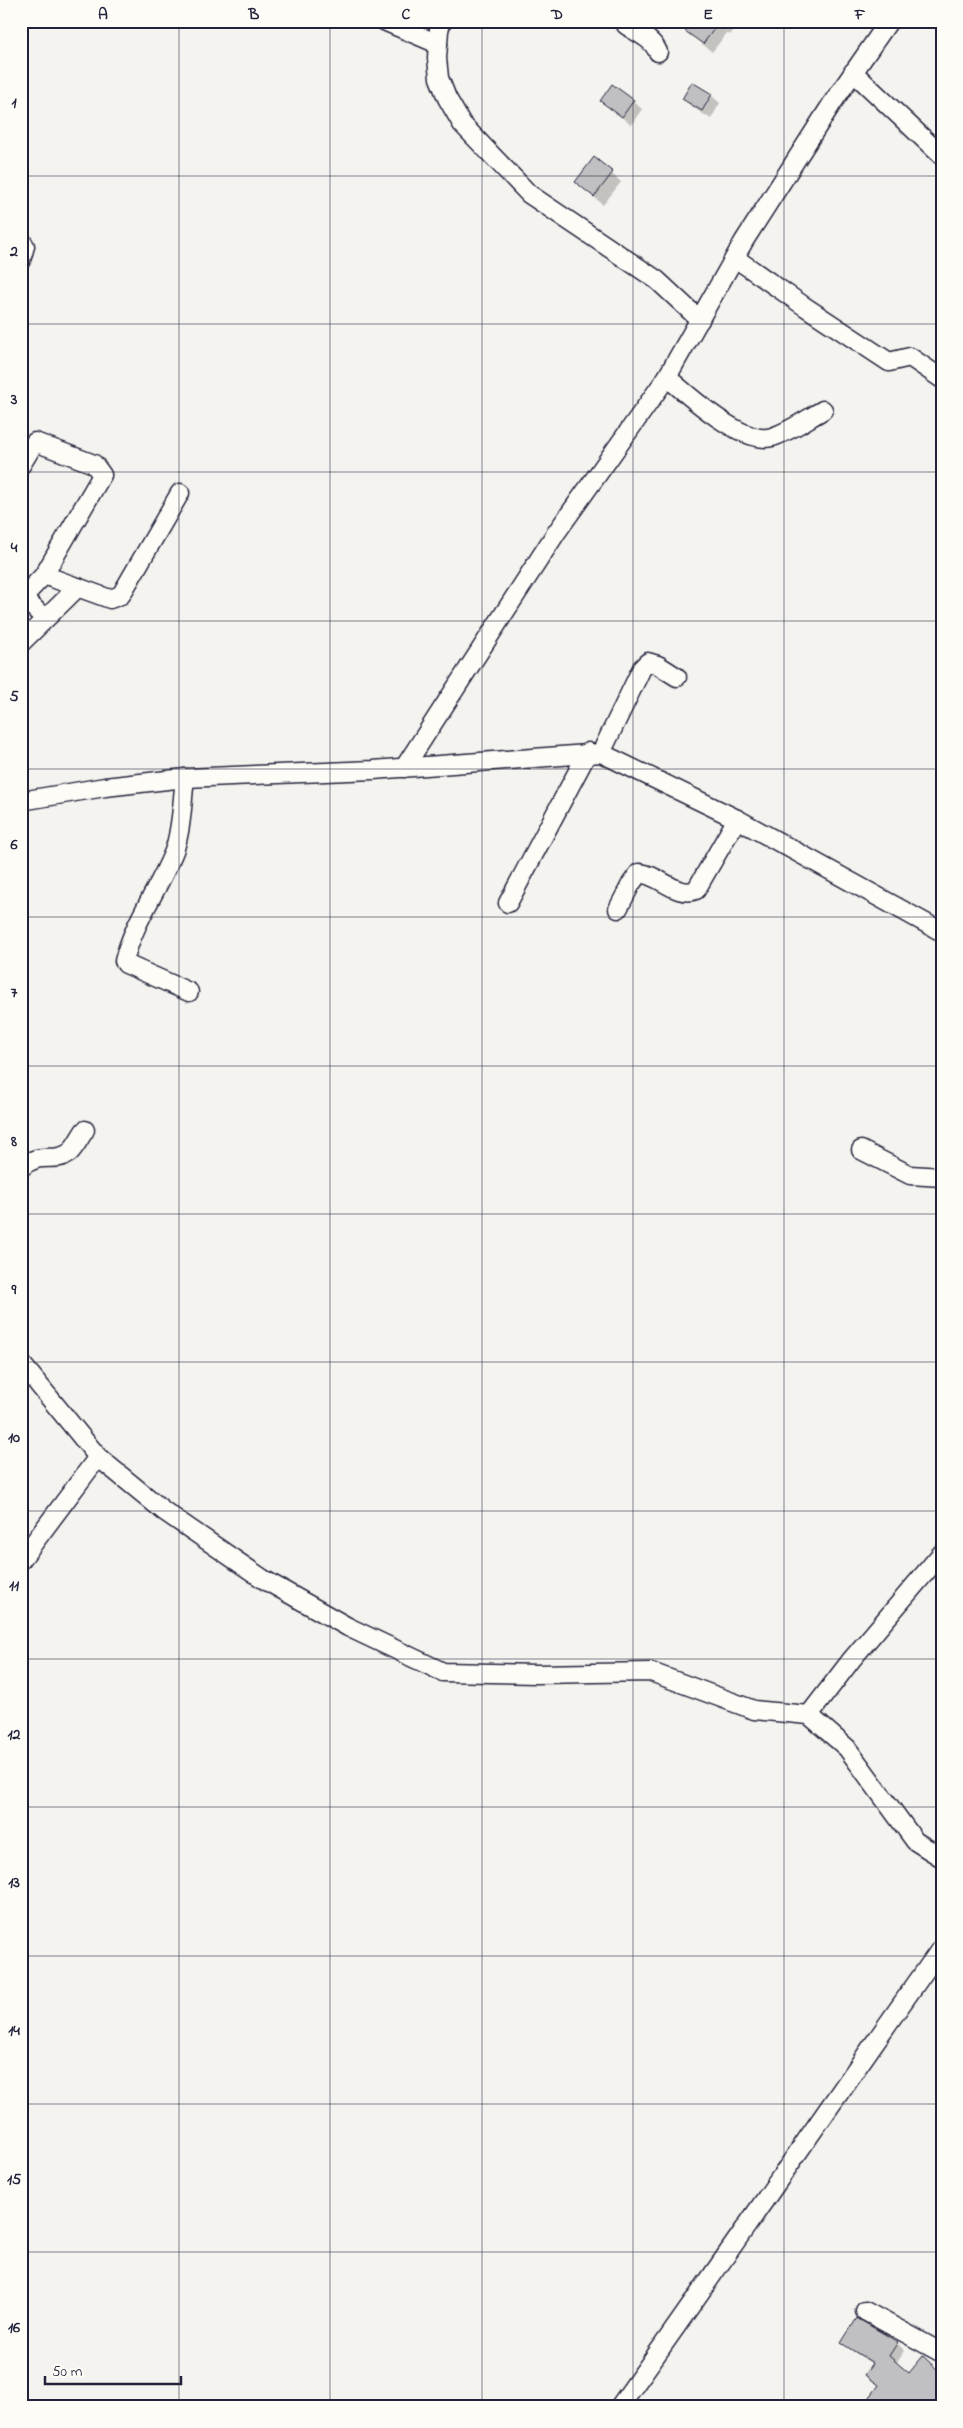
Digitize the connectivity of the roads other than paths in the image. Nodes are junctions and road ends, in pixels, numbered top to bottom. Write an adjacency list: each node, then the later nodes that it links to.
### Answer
1 (384, 21): 5 (street)
2 (442, 21): 5 (street)
3 (626, 21): 6 (street)
4 (889, 21): 7 (street)
5 (438, 44): 12 (street)
6 (658, 52)
7 (853, 72): 8 (street); 10 (street)
8 (942, 156)
9 (21, 240): 11 (street)
10 (734, 258): 12 (street); 14 (street)
11 (21, 260)
12 (700, 320): 13 (street)
13 (667, 377): 15 (street); 25 (street)
14 (942, 379)
15 (823, 410)
16 (21, 465): 18 (street)
17 (180, 493): 19 (street)
18 (44, 575): 19 (street); 20 (street)
19 (78, 587): 21 (street)
20 (22, 596): 21 (street)
21 (45, 619): 22 (street)
22 (21, 643)
23 (677, 677): 24 (street)
24 (595, 752): 25 (street); 28 (street); 29 (street)
25 (404, 768): 26 (street)
26 (185, 778): 27 (street); 32 (street)
27 (21, 801)
28 (737, 820): 30 (street); 31 (street)
29 (508, 903)
30 (618, 909)
31 (942, 932)
32 (189, 992)
33 (85, 1130): 35 (street)
34 (861, 1150): 36 (street)
35 (21, 1168)
36 (942, 1177)
37 (21, 1363): 38 (street)
38 (98, 1457): 40 (street); 41 (street)
39 (942, 1553): 41 (street)
40 (21, 1560)
41 (810, 1716): 42 (street)
42 (942, 1858)
43 (942, 1947): 46 (street)
44 (865, 2311): 45 (street)
45 (942, 2352)
46 (619, 2407)

